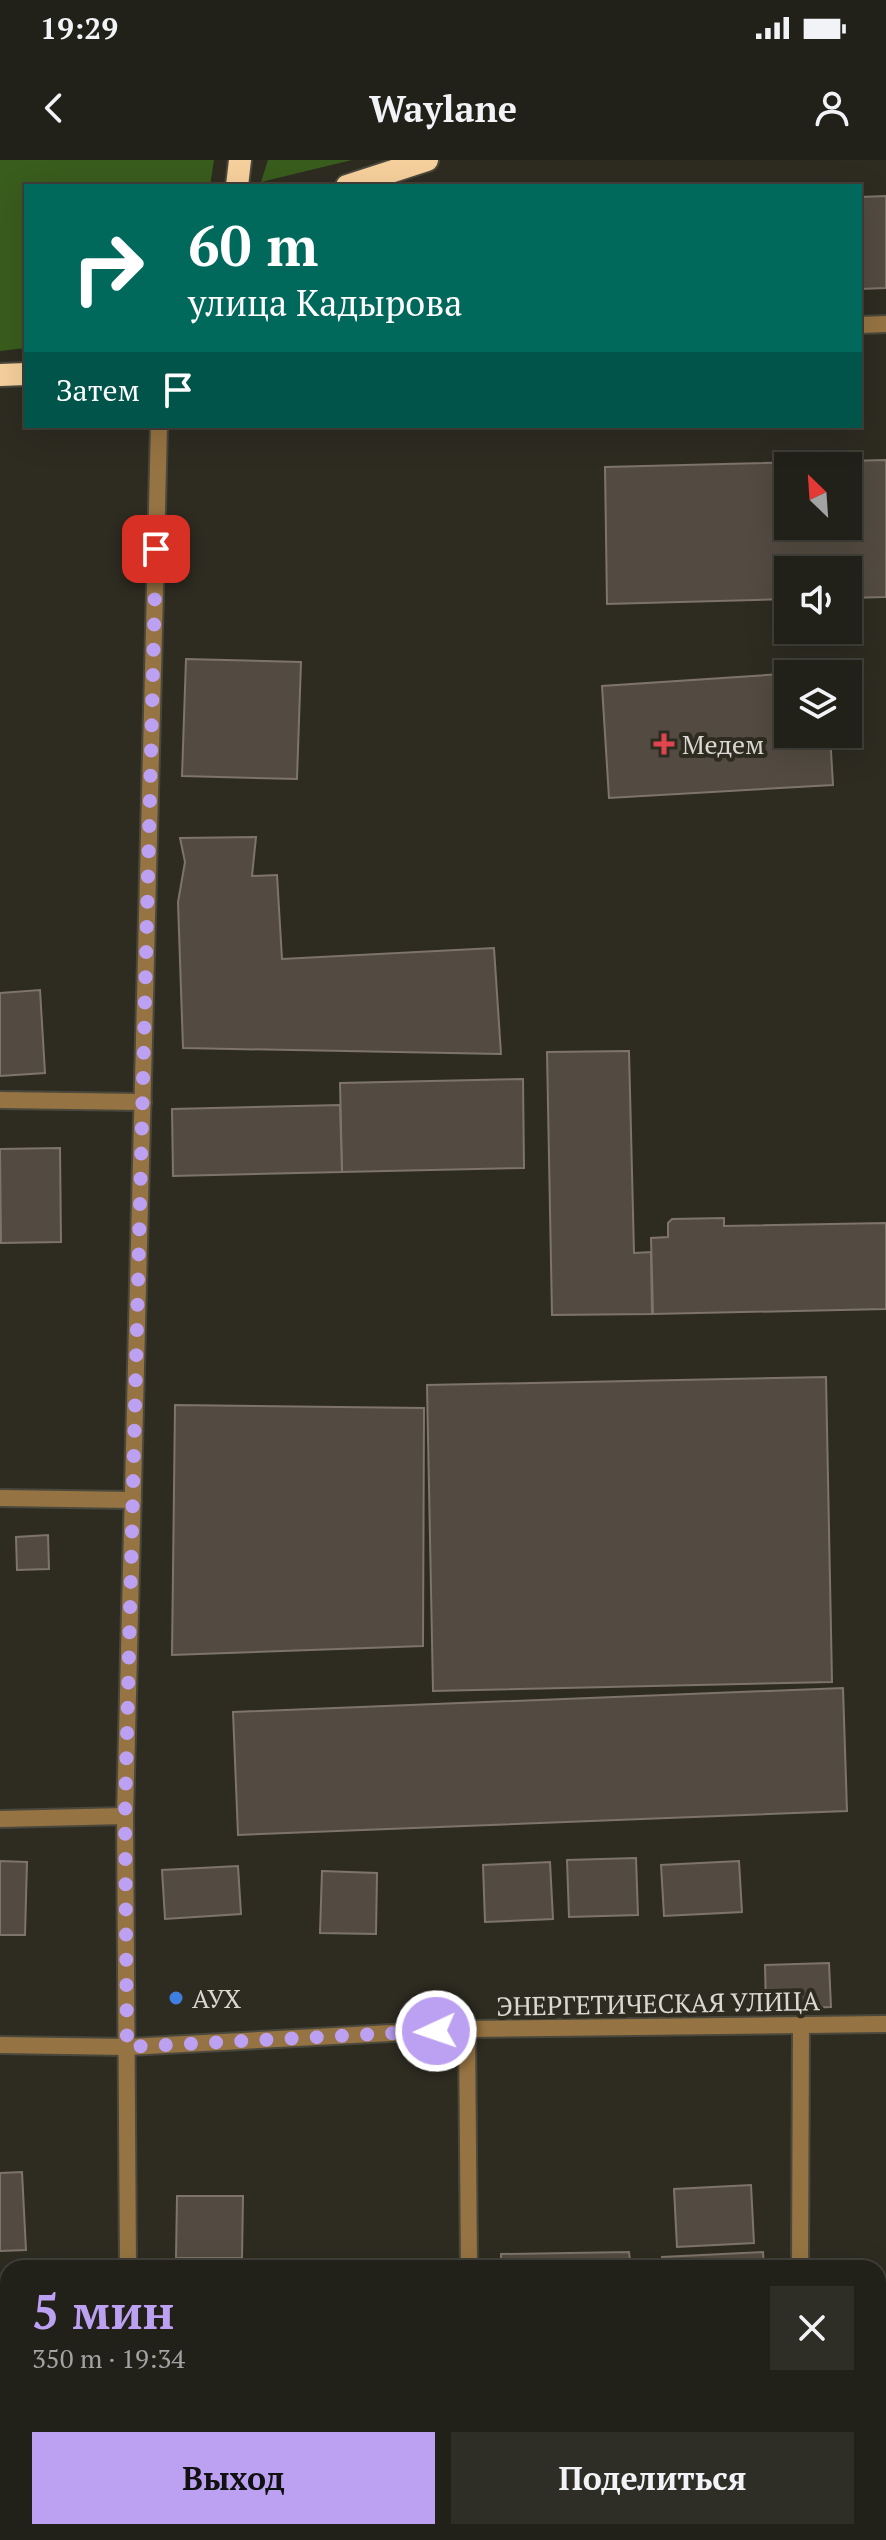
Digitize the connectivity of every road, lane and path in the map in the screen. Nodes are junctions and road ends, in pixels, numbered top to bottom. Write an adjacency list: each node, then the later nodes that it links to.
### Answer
1 (240, 160): 3 (highway)
2 (427, 160): 4 (highway)
3 (237, 184)
4 (353, 184)
5 (886, 324): 6 (street)
6 (862, 325)
7 (24, 374): 8 (highway)
8 (0, 375)
9 (159, 428): 11 (street)
10 (0, 1100): 11 (street)
11 (143, 1102): 13 (street)
12 (0, 1498): 13 (street)
13 (133, 1500): 14 (street)
14 (125, 1816): 15 (street); 20 (street)
15 (0, 1819)
16 (886, 2024): 17 (street, ЭНЕРГЕТИЧЕСКАЯ УЛИЦА)
17 (801, 2025): 18 (street, ЭНЕРГЕТИЧЕСКАЯ УЛИЦА); 23 (street)
18 (467, 2029): 20 (street, ЭНЕРГЕТИЧЕСКАЯ УЛИЦА); 22 (street)
19 (0, 2045): 20 (street, ЭНЕРГЕТИЧЕСКАЯ УЛИЦА)
20 (127, 2047): 21 (street)
21 (128, 2260)
22 (469, 2260)
23 (800, 2260)

